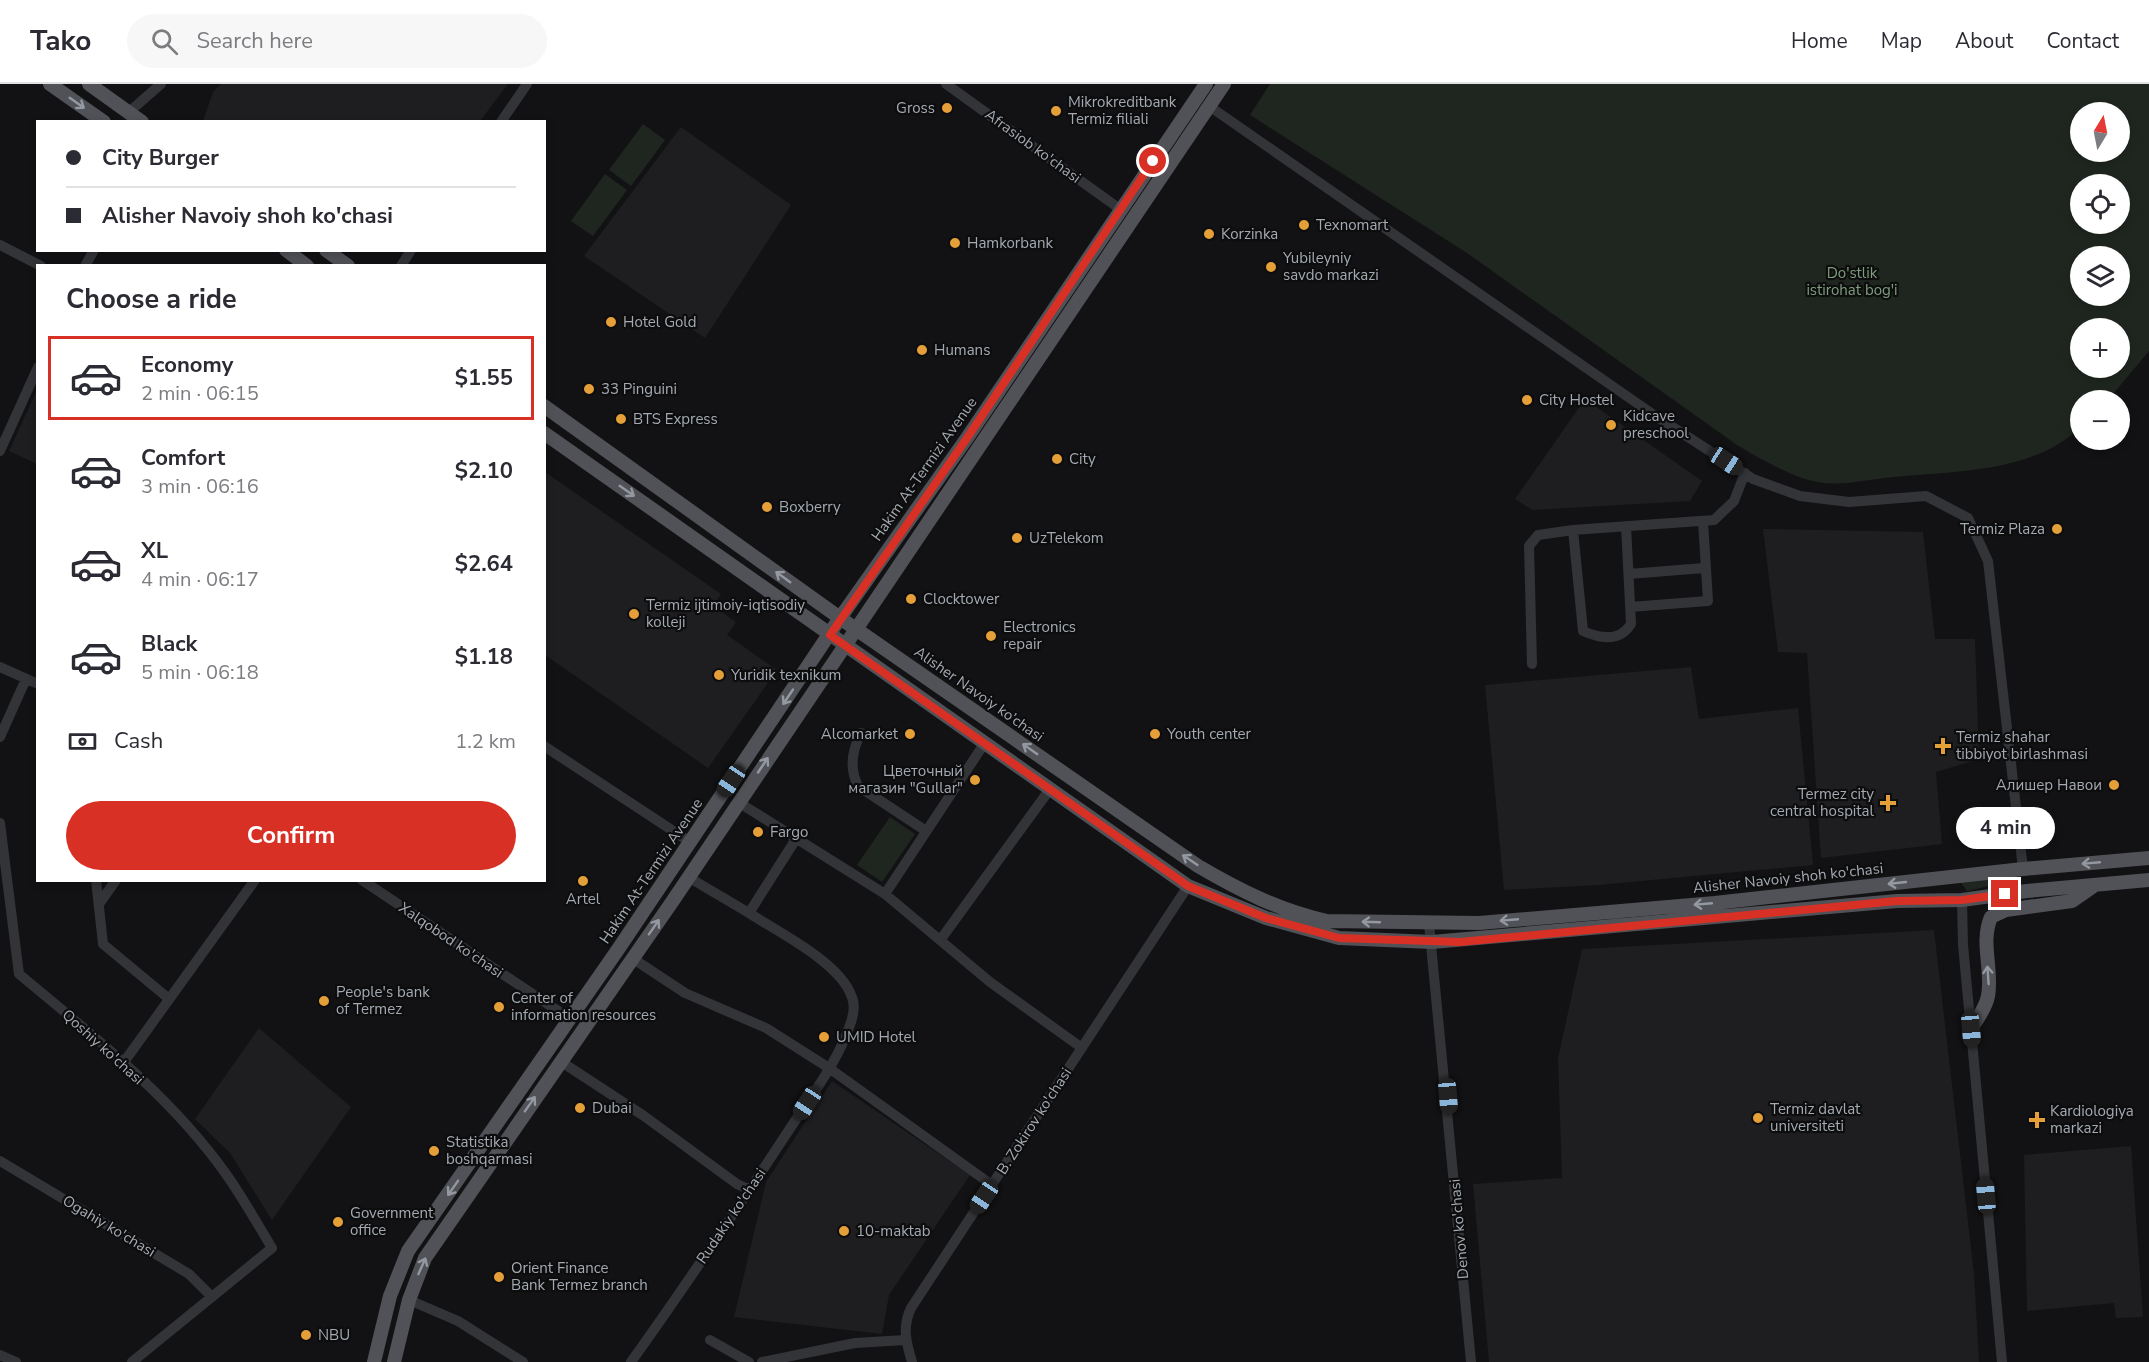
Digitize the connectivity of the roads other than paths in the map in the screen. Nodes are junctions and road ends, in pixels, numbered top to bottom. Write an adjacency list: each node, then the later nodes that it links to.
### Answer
1 (50, 84): 10 (main road, one-way to 10)
2 (90, 84): 9 (main road)
3 (161, 84): 9 (street)
4 (527, 84): 12 (street)
5 (946, 84): 13 (street, Afrasiob ko'chasi)
6 (1206, 84): 13 (main road, Hakim At-Termizi Avenue)
7 (1224, 84): 8 (main road, Hakim At-Termizi Avenue)
8 (1209, 106): 26 (street); 34 (main road, Hakim At-Termizi Avenue)
9 (129, 112): 11 (main road)
10 (101, 120)
11 (139, 120)
12 (502, 120)
13 (1120, 209): 33 (main road, Hakim At-Termizi Avenue)
14 (0, 245): 17 (street)
15 (289, 252): 18 (main road)
16 (329, 252): 19 (main road)
17 (37, 264)
18 (304, 264)
19 (345, 264)
20 (36, 371): 23 (street)
21 (546, 407): 24 (main road, Alisher Navoiy ko’chasi)
22 (546, 434): 25 (main road)
23 (0, 450)
24 (609, 452): 25 (main road); 33 (main road, Alisher Navoiy ko’chasi, one-way to 24)
25 (597, 470): 35 (main road, one-way to 35)
26 (1745, 473): 27 (street); 52 (street)
27 (1703, 521): 28 (street); 30 (street)
28 (1626, 526): 29 (street); 31 (street)
29 (1574, 530): 32 (street); 37 (street)
30 (1704, 568): 31 (street); 32 (street)
31 (1629, 574): 32 (street)
32 (1630, 607)
33 (840, 618): 34 (main road, Alisher Navoiy ko’chasi); 35 (main road, Hakim At-Termizi Avenue)
34 (856, 628): 36 (main road, Hakim At-Termizi Avenue); 68 (main road, Alisher Navoiy ko’chasi, one-way to 34)
35 (830, 635): 36 (main road); 50 (main road, Hakim At-Termizi Avenue, one-way to 50)
36 (845, 645): 43 (main road); 46 (main road, Hakim At-Termizi Avenue, one-way to 36)
37 (1532, 664)
38 (0, 667): 39 (street)
39 (26, 679): 40 (street); 42 (street)
40 (36, 683)
41 (861, 733): 48 (street)
42 (0, 737)
43 (984, 744): 45 (main road); 48 (street)
44 (546, 747): 50 (street)
45 (1050, 789): 61 (main road); 69 (street)
46 (738, 802): 49 (street); 54 (main road, Hakim At-Termizi Avenue)
47 (0, 823): 67 (street, Qoshiy ko'chasi)
48 (926, 831): 63 (street)
49 (796, 839): 63 (street); 66 (street)
50 (690, 842): 73 (main road, Hakim At-Termizi Avenue)
51 (2149, 858): 52 (main road, Alisher Navoiy shoh ko'chasi, one-way to 52)
52 (2023, 869): 53 (main road, Alisher Navoiy shoh ko'chasi); 62 (main road)
53 (1957, 876): 64 (main road); 68 (main road, Alisher Navoiy shoh ko'chasi, one-way to 68)
54 (688, 877): 66 (street, Rudakiy ko'chasi); 71 (main road, Hakim At-Termizi Avenue, one-way to 54)
55 (2149, 880): 60 (main road)
56 (96, 882): 65 (street)
57 (115, 882): 65 (street)
58 (254, 882): 72 (street)
59 (365, 882): 73 (street, Xalqobod ko'chasi)
60 (2096, 884): 62 (main road); 74 (main road, one-way to 60)
61 (1188, 886): 70 (main road); 75 (street, B. Zokirov ko'chasi)
62 (2027, 891): 64 (main road)
63 (885, 894): 69 (street)
64 (1960, 901): 70 (main road); 74 (street)
65 (99, 904): 72 (street)
66 (749, 913): 78 (street, Rudakiy ko'chasi)
67 (6, 914): 77 (street, Qoshiy ko'chasi)
68 (1429, 924): 70 (street, Denov ko'chasi)
69 (941, 939): 75 (street)
70 (1432, 942): 96 (street, Denov ko'chasi)
71 (632, 958): 76 (main road, Hakim At-Termizi Avenue); 78 (street)
72 (168, 998): 77 (street)
73 (570, 1019): 89 (main road, Hakim At-Termizi Avenue, one-way to 89)
74 (1971, 1029): 97 (street)
75 (1082, 1048): 80 (street, B. Zokirov ko'chasi)
76 (560, 1061): 81 (street); 83 (main road, Hakim At-Termizi Avenue, one-way to 76)
77 (124, 1062): 82 (street, Qoshiy ko'chasi)
78 (829, 1068): 80 (street); 81 (street, Rudakiy ko'chasi)
79 (0, 1161): 82 (street, Ogahiy ko'chasi)
80 (992, 1185): 85 (street, B. Zokirov ko'chasi)
81 (750, 1190): 92 (street, Rudakiy ko'chasi)
82 (212, 1297): 88 (street)
83 (409, 1299): 90 (main road, Hakim At-Termizi Avenue); 91 (street)
84 (710, 1340): 93 (street)
85 (905, 1340): 94 (street); 95 (street, B. Zokirov ko'chasi)
86 (0, 1355): 87 (street)
87 (16, 1362)
88 (132, 1362)
89 (374, 1362)
90 (394, 1362)
91 (523, 1362)
92 (631, 1362)
93 (749, 1362)
94 (762, 1362)
95 (912, 1362)
96 (1471, 1362)
97 (2002, 1362)

